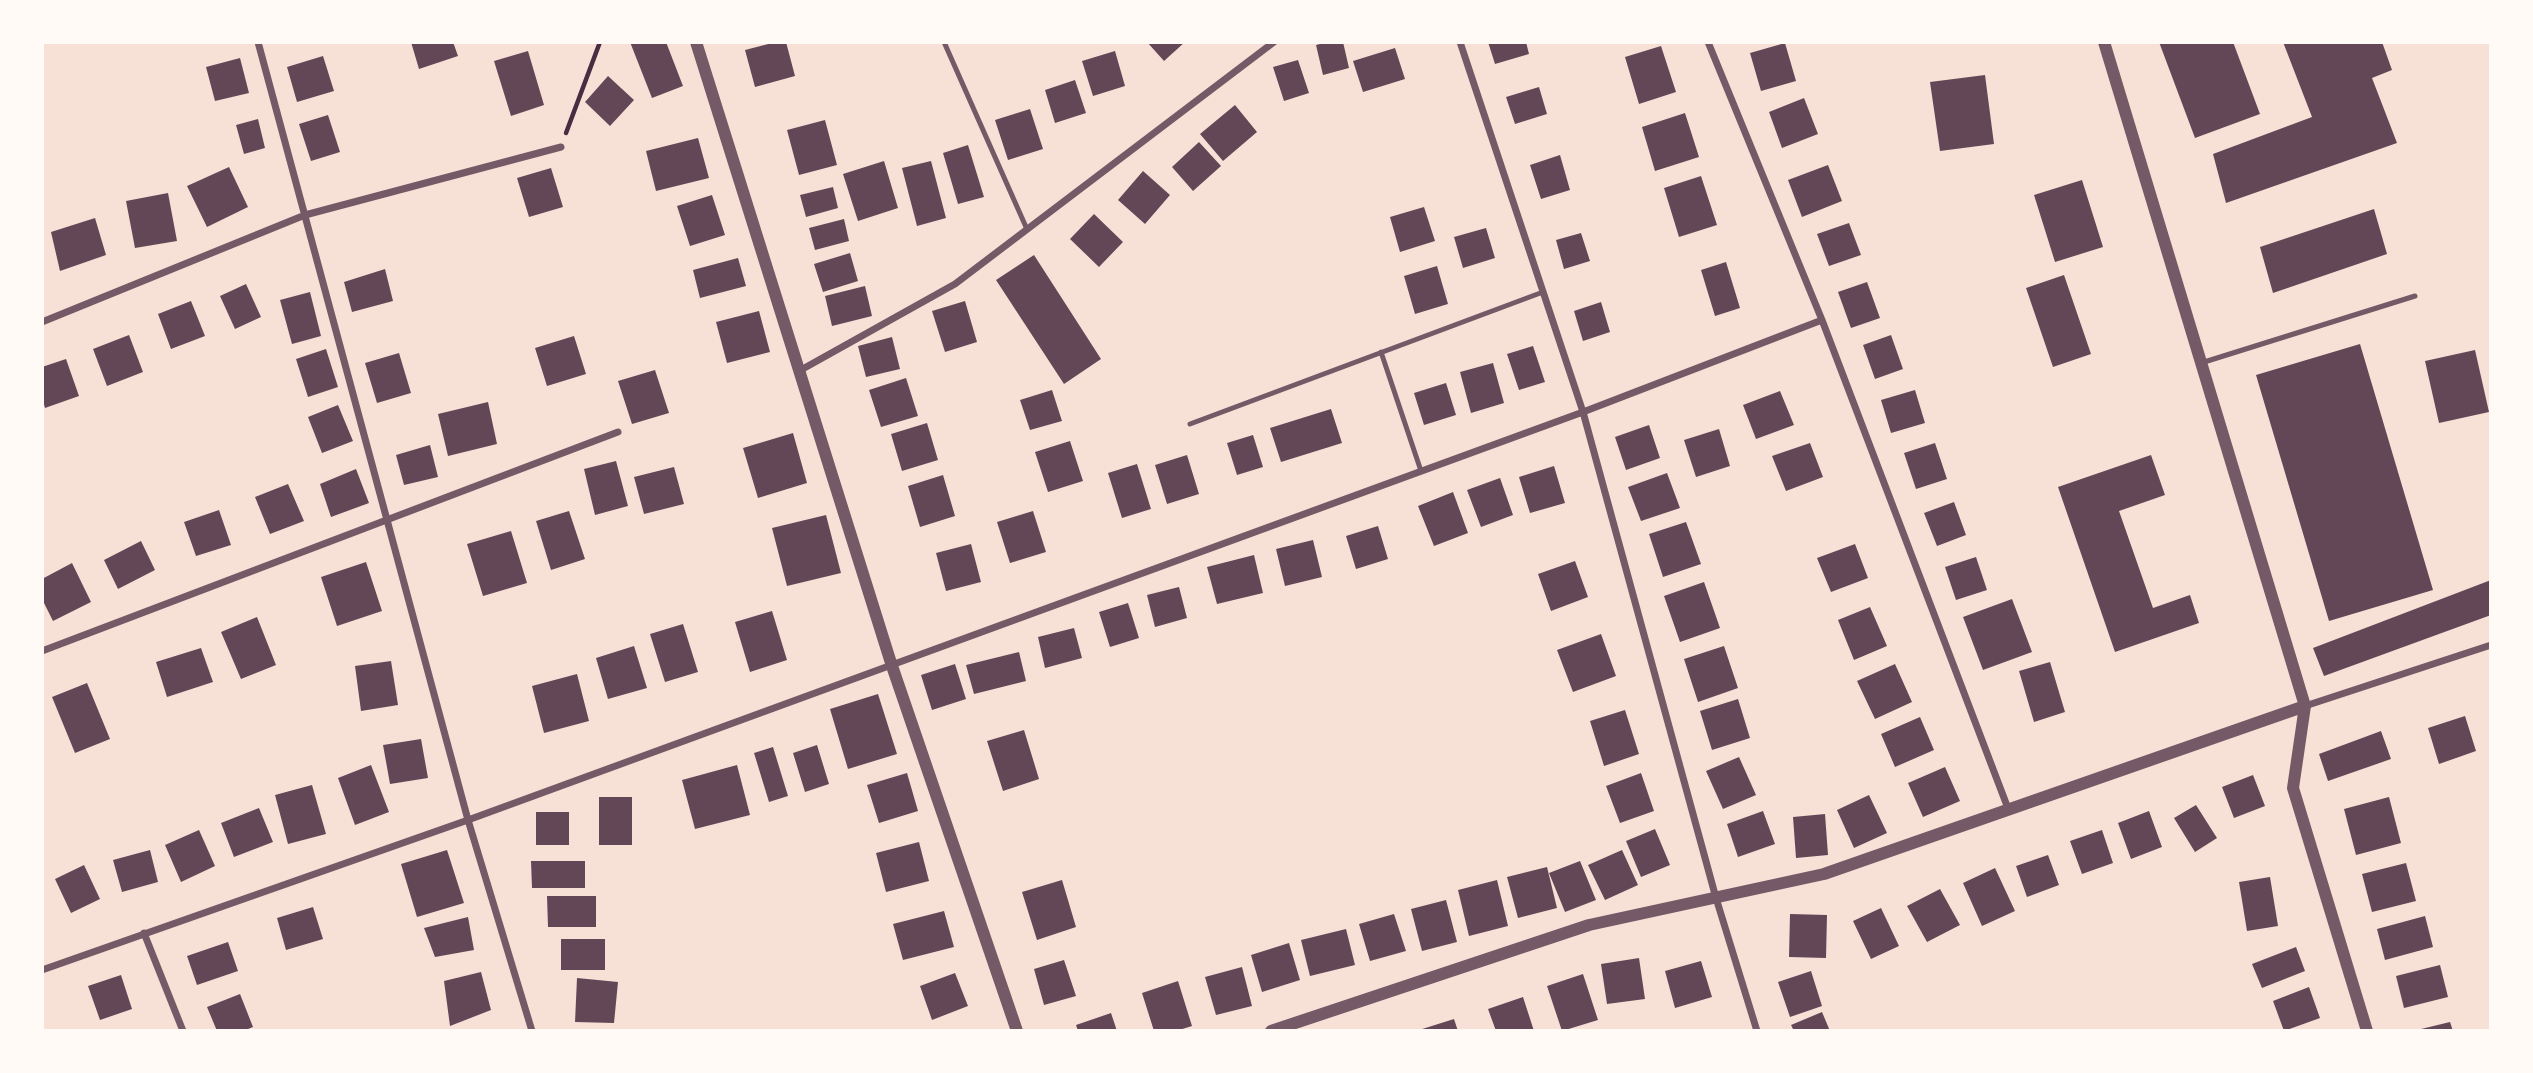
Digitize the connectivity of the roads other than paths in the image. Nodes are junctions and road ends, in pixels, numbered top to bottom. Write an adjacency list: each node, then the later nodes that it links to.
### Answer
1 (258, 42): 9 (street)
2 (696, 42): 17 (street)
3 (944, 42): 10 (lane)
4 (1274, 42): 10 (street)
5 (1460, 42): 11 (street)
6 (1708, 42): 13 (street)
7 (2104, 42): 16 (street)
8 (561, 147): 9 (street)
9 (305, 215): 14 (street); 22 (street)
10 (1026, 227): 17 (street)
11 (1543, 292): 15 (lane); 18 (street)
12 (2415, 296): 16 (lane)
13 (1822, 320): 18 (street); 27 (street)
14 (42, 323)
15 (1381, 352): 19 (lane); 21 (lane)
16 (2201, 363): 26 (street)
17 (799, 371): 25 (street)
18 (1583, 412): 21 (street); 29 (street)
19 (1190, 424)
20 (618, 432): 22 (street)
21 (1421, 471): 25 (street)
22 (388, 520): 24 (street); 28 (street)
23 (2491, 645): 26 (street)
24 (42, 651)
25 (891, 663): 28 (street); 34 (street)
26 (2305, 706): 27 (street); 37 (street)
27 (2009, 811): 29 (street)
28 (468, 820): 30 (street); 33 (street)
29 (1716, 898): 35 (street); 36 (street)
30 (144, 933): 31 (street); 32 (street)
31 (42, 970)
32 (183, 1031)
33 (532, 1031)
34 (1017, 1031)
35 (1271, 1031)
36 (1756, 1031)
37 (2367, 1031)

